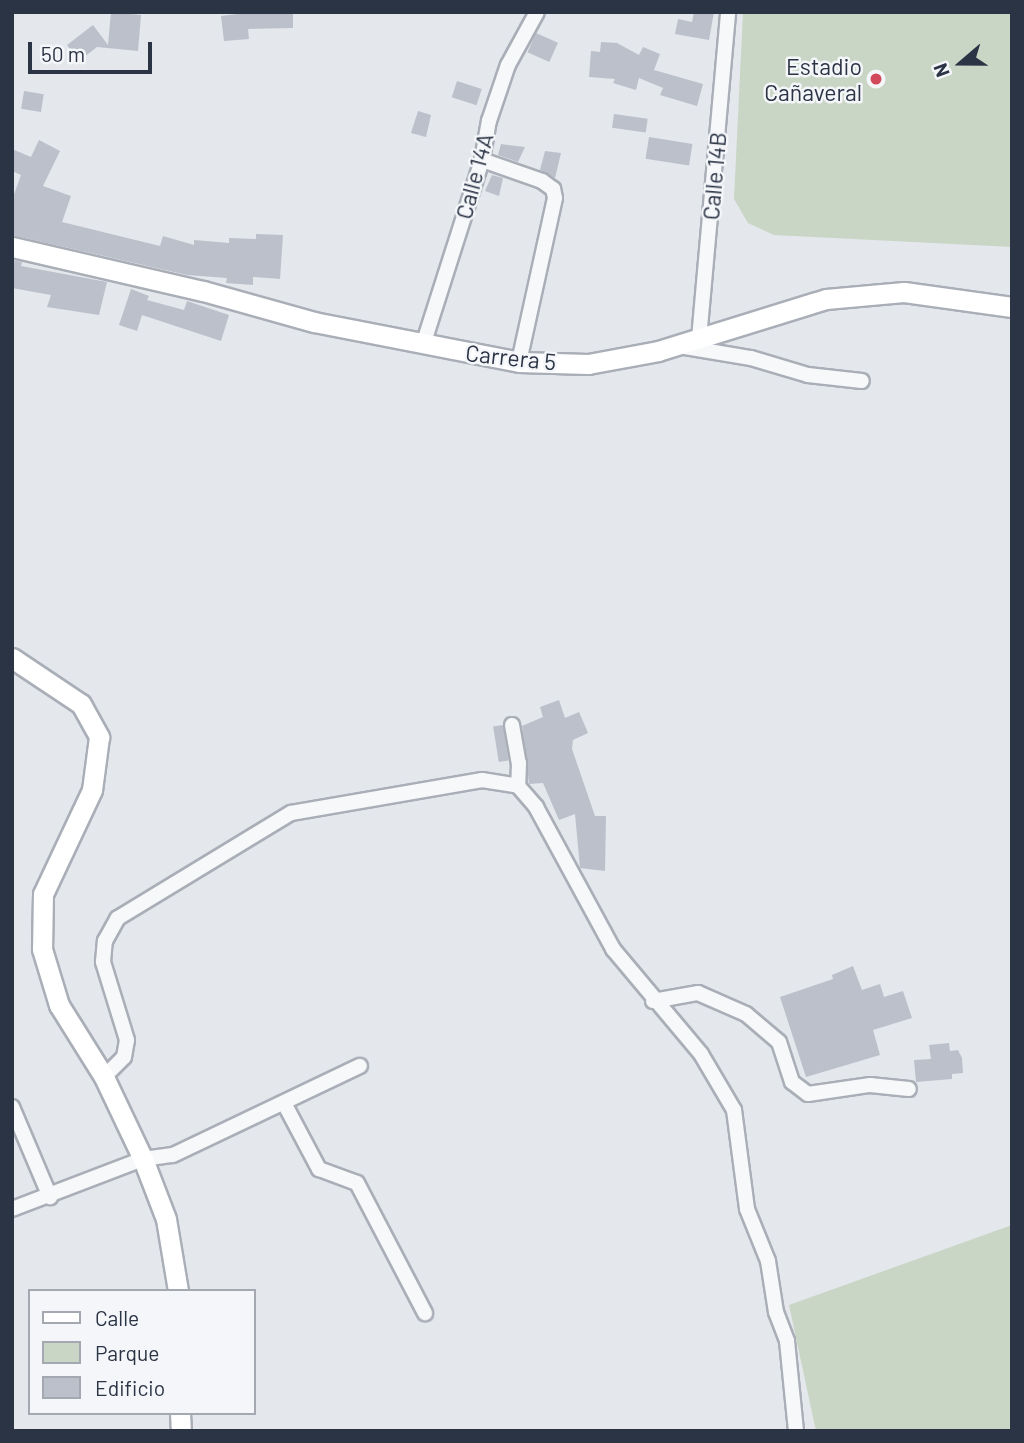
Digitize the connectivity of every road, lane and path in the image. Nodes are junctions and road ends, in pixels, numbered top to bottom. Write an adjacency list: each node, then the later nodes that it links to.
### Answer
1 (537, 12): 3 (street, Calle 14A)
2 (728, 12): 6 (street, Calle 14B)
3 (482, 160): 7 (street, Calle 14A); 9 (street)
4 (12, 247): 7 (main road, Carrera 5)
5 (1012, 307): 6 (main road, Carrera 5)
6 (699, 339): 8 (main road, Carrera 5)
7 (424, 345): 9 (main road, Carrera 5)
8 (674, 346): 9 (main road, Carrera 5); 10 (street)
9 (519, 362)
10 (862, 381)
11 (12, 659): 16 (main road)
12 (512, 725): 13 (street)
13 (517, 786): 14 (street); 16 (street)
14 (653, 1001): 17 (street); 25 (street)
15 (360, 1066): 18 (street)
16 (104, 1077): 20 (main road)
17 (909, 1089)
18 (284, 1103): 20 (street); 24 (street)
19 (12, 1107): 21 (street)
20 (143, 1159): 21 (street); 23 (main road)
21 (50, 1197): 22 (street)
22 (12, 1209)
23 (178, 1289)
24 (425, 1313)
25 (796, 1431)

